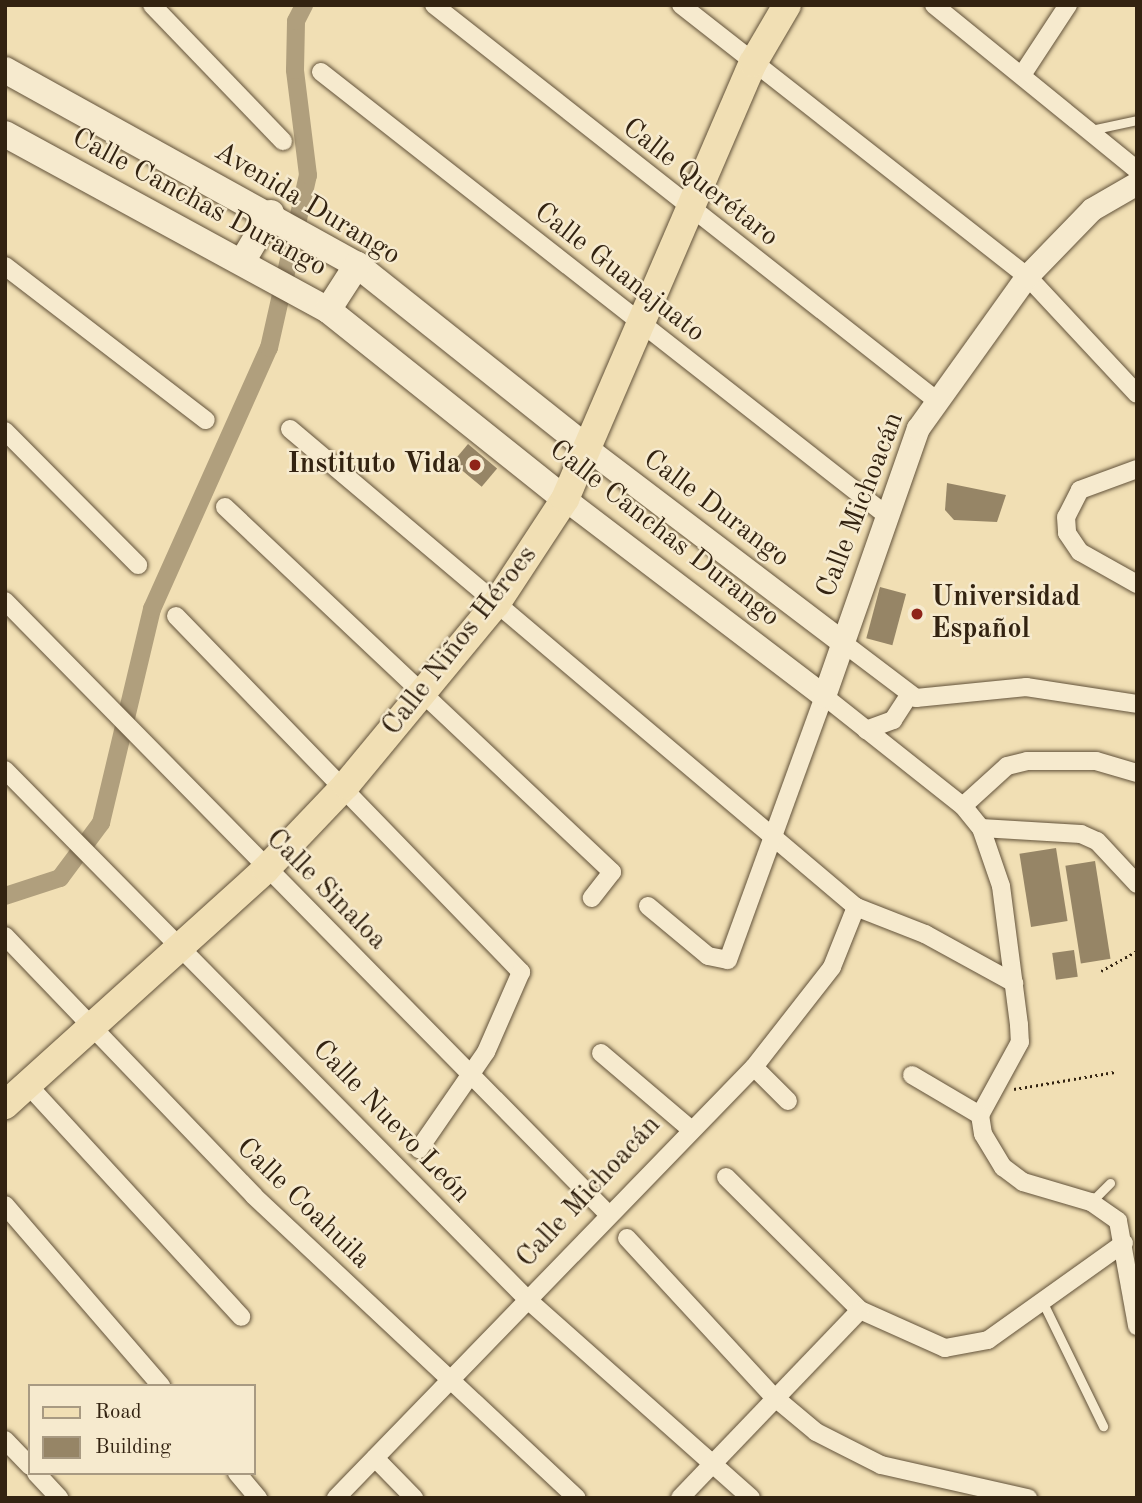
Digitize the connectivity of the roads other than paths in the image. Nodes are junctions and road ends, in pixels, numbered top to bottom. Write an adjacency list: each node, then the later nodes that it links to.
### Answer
1 (152, 5): 14 (street)
2 (434, 5): 17 (street, Calle Querétaro)
3 (681, 5): 7 (street)
4 (934, 5): 10 (street)
5 (1068, 5): 10 (street)
6 (778, 12): 7 (main road, Calle Niños Héroes)
7 (753, 63): 17 (main road, Calle Niños Héroes); 22 (street)
8 (5, 70): 18 (main road, Avenida Durango)
9 (321, 72): 24 (street, Calle Guanajuato)
10 (1022, 75): 12 (street)
11 (1137, 120): 12 (lane)
12 (1089, 131): 15 (street)
13 (5, 134): 20 (main road, Calle Canchas Durango)
14 (283, 141)
15 (1137, 170)
16 (1137, 183): 22 (street, Calle Michoacán)
17 (691, 210): 24 (main road, Calle Niños Héroes); 26 (street, Calle Querétaro)
18 (271, 213): 19 (main road, Avenida Durango); 20 (main road)
19 (348, 259): 23 (main road); 30 (main road, Avenida Durango)
20 (242, 262): 23 (main road, Calle Canchas Durango)
21 (5, 266): 27 (street)
22 (1027, 276): 25 (street); 26 (street, Calle Michoacán)
23 (322, 305): 32 (main road, Calle Canchas Durango)
24 (645, 326): 30 (main road, Calle Niños Héroes); 34 (street, Calle Guanajuato)
25 (1137, 394)
26 (936, 400): 34 (street, Calle Michoacán)
27 (206, 420)
28 (290, 429): 38 (street)
29 (5, 431): 35 (street)
30 (588, 449): 32 (main road, Calle Niños Héroes); 40 (street, Calle Durango)
31 (1137, 470): 36 (street)
32 (565, 499): 38 (main road, Calle Niños Héroes); 42 (street, Calle Canchas Durango)
33 (225, 507): 41 (street)
34 (885, 514): 40 (street, Calle Michoacán)
35 (138, 565)
36 (1137, 584)
37 (5, 601): 52 (street, Calle Sinaloa)
38 (496, 604): 41 (main road, Calle Niños Héroes); 51 (street)
39 (176, 616): 48 (street)
40 (842, 642): 42 (street, Calle Michoacán); 43 (street)
41 (424, 693): 48 (main road, Calle Niños Héroes); 54 (street)
42 (824, 695): 45 (street, Calle Canchas Durango); 51 (street, Calle Michoacán)
43 (912, 696): 44 (street); 45 (street)
44 (1137, 704)
45 (866, 730): 49 (street, Calle Canchas Durango)
46 (5, 770): 58 (street, Calle Nuevo León)
47 (1137, 773): 49 (street)
48 (346, 785): 52 (main road, Calle Niños Héroes); 63 (street)
49 (963, 806): 50 (street, Calle Canchas Durango)
50 (981, 828): 53 (street); 59 (street, Calle Canchas Durango)
51 (770, 835): 55 (street, Calle Michoacán); 56 (street)
52 (265, 869): 58 (main road, Calle Niños Héroes); 63 (street, Calle Sinaloa)
53 (1137, 884)
54 (592, 898)
55 (648, 906)
56 (856, 907): 59 (street); 62 (street, Calle Michoacán)
57 (5, 936): 60 (street, Calle Coahuila)
58 (181, 945): 60 (main road, Calle Niños Héroes); 79 (street, Calle Nuevo León)
59 (1014, 983): 68 (street, Calle Canchas Durango)
60 (91, 1028): 65 (main road, Calle Niños Héroes); 84 (street, Calle Coahuila)
61 (601, 1053): 69 (street)
62 (754, 1067): 66 (street); 69 (street, Calle Michoacán)
63 (473, 1072): 70 (street); 75 (street, Calle Sinaloa)
64 (912, 1075): 68 (street)
65 (28, 1085): 67 (main road, Calle Niños Héroes); 82 (street)
66 (788, 1101)
67 (5, 1105)
68 (980, 1115): 73 (street)
69 (690, 1128): 75 (street, Calle Michoacán)
70 (419, 1149)
71 (726, 1177): 81 (street)
72 (1110, 1184): 73 (lane)
73 (1091, 1202): 77 (street)
74 (5, 1205): 85 (street)
75 (609, 1215): 79 (street, Calle Michoacán)
76 (627, 1238): 86 (street)
77 (1124, 1242): 78 (street); 80 (street)
78 (1132, 1267): 83 (street)
79 (528, 1300): 84 (street, Calle Michoacán); 91 (street, Calle Nuevo León)
80 (1044, 1305): 81 (street); 87 (lane)
81 (860, 1311): 86 (street)
82 (241, 1317)
83 (1137, 1326)
84 (452, 1381): 89 (street, Calle Michoacán); 100 (street, Calle Coahuila)
85 (159, 1384)
86 (773, 1396): 91 (street); 94 (street)
87 (1103, 1426)
88 (5, 1440): 90 (street)
89 (375, 1458): 98 (street, Calle Michoacán); 99 (street)
90 (28, 1464)
91 (710, 1466): 101 (street); 102 (street, Calle Nuevo León)
92 (38, 1475): 96 (street)
93 (239, 1475): 97 (street)
94 (975, 1493): 95 (street)
95 (1018, 1497)
96 (59, 1498)
97 (258, 1498)
98 (336, 1498)
99 (414, 1498)
100 (577, 1498)
101 (680, 1498)
102 (751, 1498)

